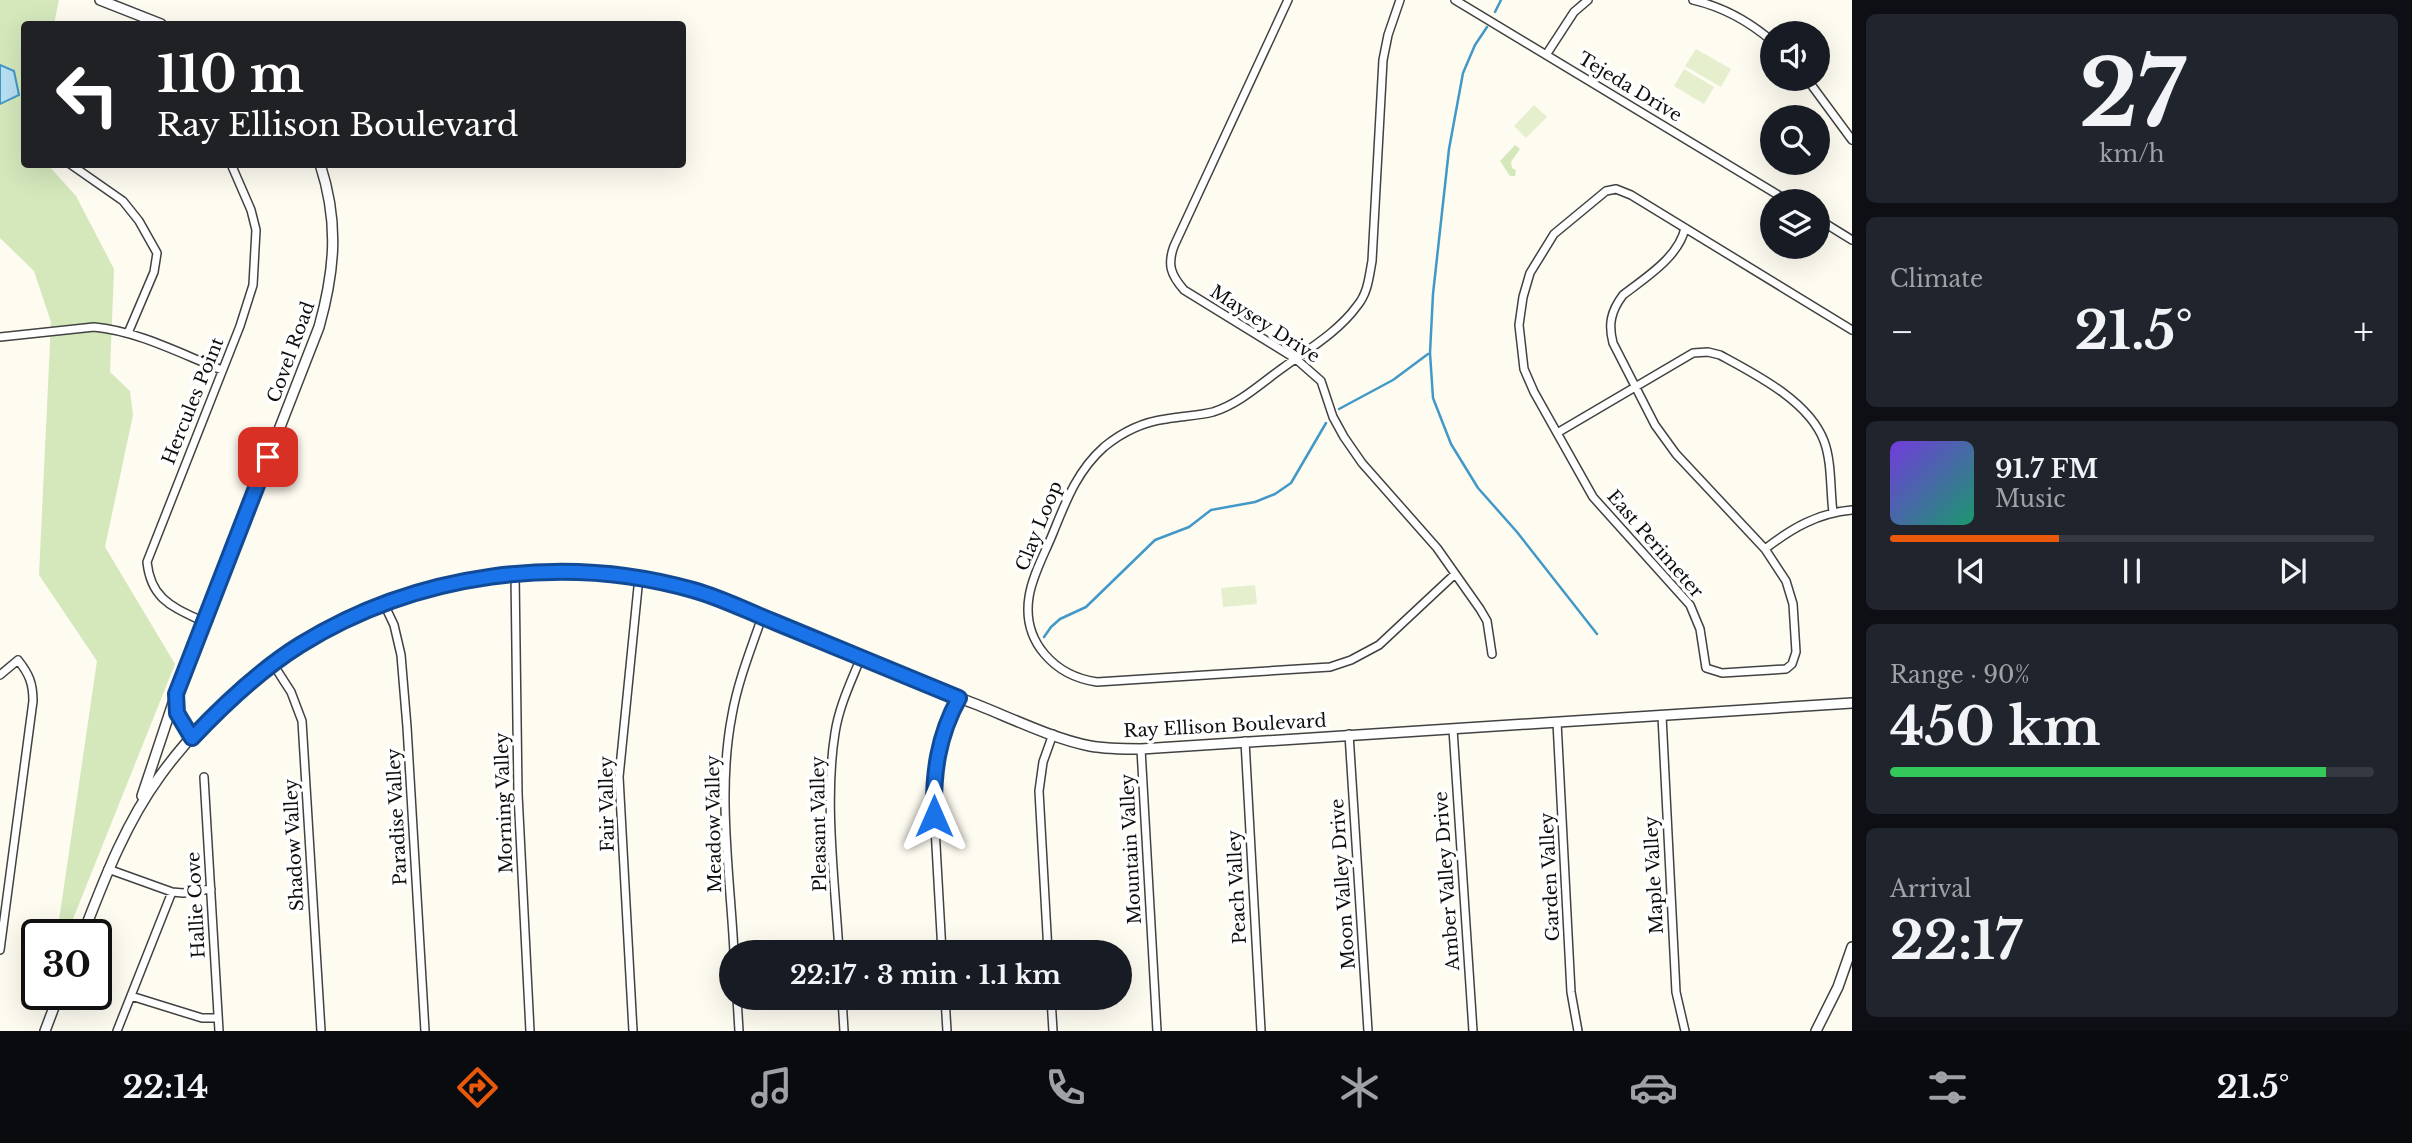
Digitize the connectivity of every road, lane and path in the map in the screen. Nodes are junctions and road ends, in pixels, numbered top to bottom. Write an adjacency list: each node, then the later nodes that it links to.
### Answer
1 (100, 0): 7 (street)
2 (1288, 0): 23 (street, Maysey Drive)
3 (1400, 0): 23 (street, Clay Loop)
4 (1455, 0): 9 (street, Tejeda Drive)
5 (1588, 0): 9 (street)
6 (1693, 0): 8 (street)
7 (153, 21)
8 (1760, 32)
9 (1546, 55): 15 (street, Tejeda Drive)
10 (1816, 91): 11 (street)
11 (1852, 140)
12 (76, 168): 21 (street)
13 (233, 168): 24 (street, Hercules Point)
14 (321, 168): 35 (street, Covel Road)
15 (1768, 189)
16 (1830, 226): 19 (street)
17 (1685, 228): 20 (street); 25 (street); 26 (street, East Perimeter)
18 (1852, 229): 19 (street)
19 (1850, 238)
20 (1852, 330)
21 (128, 333): 22 (street); 24 (street)
22 (0, 337)
23 (1296, 359): 31 (street, Maysey Drive); 31 (street, Clay Loop)
24 (222, 370): 35 (street, Hercules Point)
25 (1636, 387): 26 (street); 28 (street); 29 (street)
26 (1557, 433): 29 (street, East Perimeter)
27 (1852, 510): 28 (street)
28 (1833, 512): 29 (street)
29 (1765, 549)
30 (515, 574): 32 (street, Ray Ellison Boulevard); 33 (street, Ray Ellison Boulevard); 75 (street, Morning Valley)
31 (1455, 574): 36 (street, Maysey Drive)
32 (639, 578): 34 (street, Ray Ellison Boulevard); 76 (street, Fair Valley)
33 (384, 604): 38 (street, Ray Ellison Boulevard); 74 (street, Paradise Valley)
34 (762, 617): 37 (street, Ray Ellison Boulevard); 57 (street, Meadow Valley)
35 (204, 622): 40 (street, Covel Road)
36 (1492, 654)
37 (861, 657): 41 (street, Ray Ellison Boulevard); 58 (street, Pleasant Valley)
38 (273, 664): 48 (street, Ray Ellison Boulevard); 73 (street, Shadow Valley)
39 (0, 675): 62 (street)
40 (176, 694): 48 (street); 52 (street, Covel Road)
41 (959, 698): 46 (street, Ray Ellison Boulevard); 59 (street)
42 (1852, 703): 43 (street, Ray Ellison Boulevard)
43 (1662, 716): 44 (street, Ray Ellison Boulevard); 86 (street, Maple Valley)
44 (1557, 722): 45 (street, Ray Ellison Boulevard); 85 (street, Garden Valley)
45 (1452, 729): 47 (street, Ray Ellison Boulevard); 84 (street, Amber Valley Drive)
46 (1053, 734): 50 (street, Ray Ellison Boulevard); 60 (street)
47 (1349, 734): 49 (street, Ray Ellison Boulevard); 83 (street, Moon Valley Drive)
48 (192, 738): 52 (street, Ray Ellison Boulevard)
49 (1245, 741): 50 (street, Ray Ellison Boulevard); 82 (street, Peach Valley)
50 (1141, 749): 81 (street, Mountain Valley)
51 (204, 777): 54 (street, Hallie Cove)
52 (136, 813): 53 (street, Ray Ellison Boulevard)
53 (108, 869): 55 (street); 56 (street, Ray Ellison Boulevard)
54 (211, 888): 55 (street); 69 (street, Hallie Cove)
55 (172, 892): 63 (street)
56 (89, 919)
57 (733, 940)
58 (838, 940)
59 (942, 940)
60 (1047, 940)
61 (1852, 947): 87 (street)
62 (0, 950)
63 (131, 996): 69 (street); 71 (street)
64 (54, 1010): 70 (street)
65 (738, 1010): 77 (street)
66 (843, 1010): 78 (street)
67 (946, 1010): 79 (street)
68 (1052, 1010): 80 (street)
69 (218, 1017): 72 (street, Hallie Cove)
70 (45, 1031)
71 (117, 1031)
72 (219, 1031)
73 (321, 1031)
74 (425, 1031)
75 (530, 1031)
76 (633, 1031)
77 (739, 1031)
78 (844, 1031)
79 (947, 1031)
80 (1053, 1031)
81 (1157, 1031)
82 (1261, 1031)
83 (1368, 1031)
84 (1473, 1031)
85 (1578, 1031)
86 (1685, 1031)
87 (1816, 1031)

